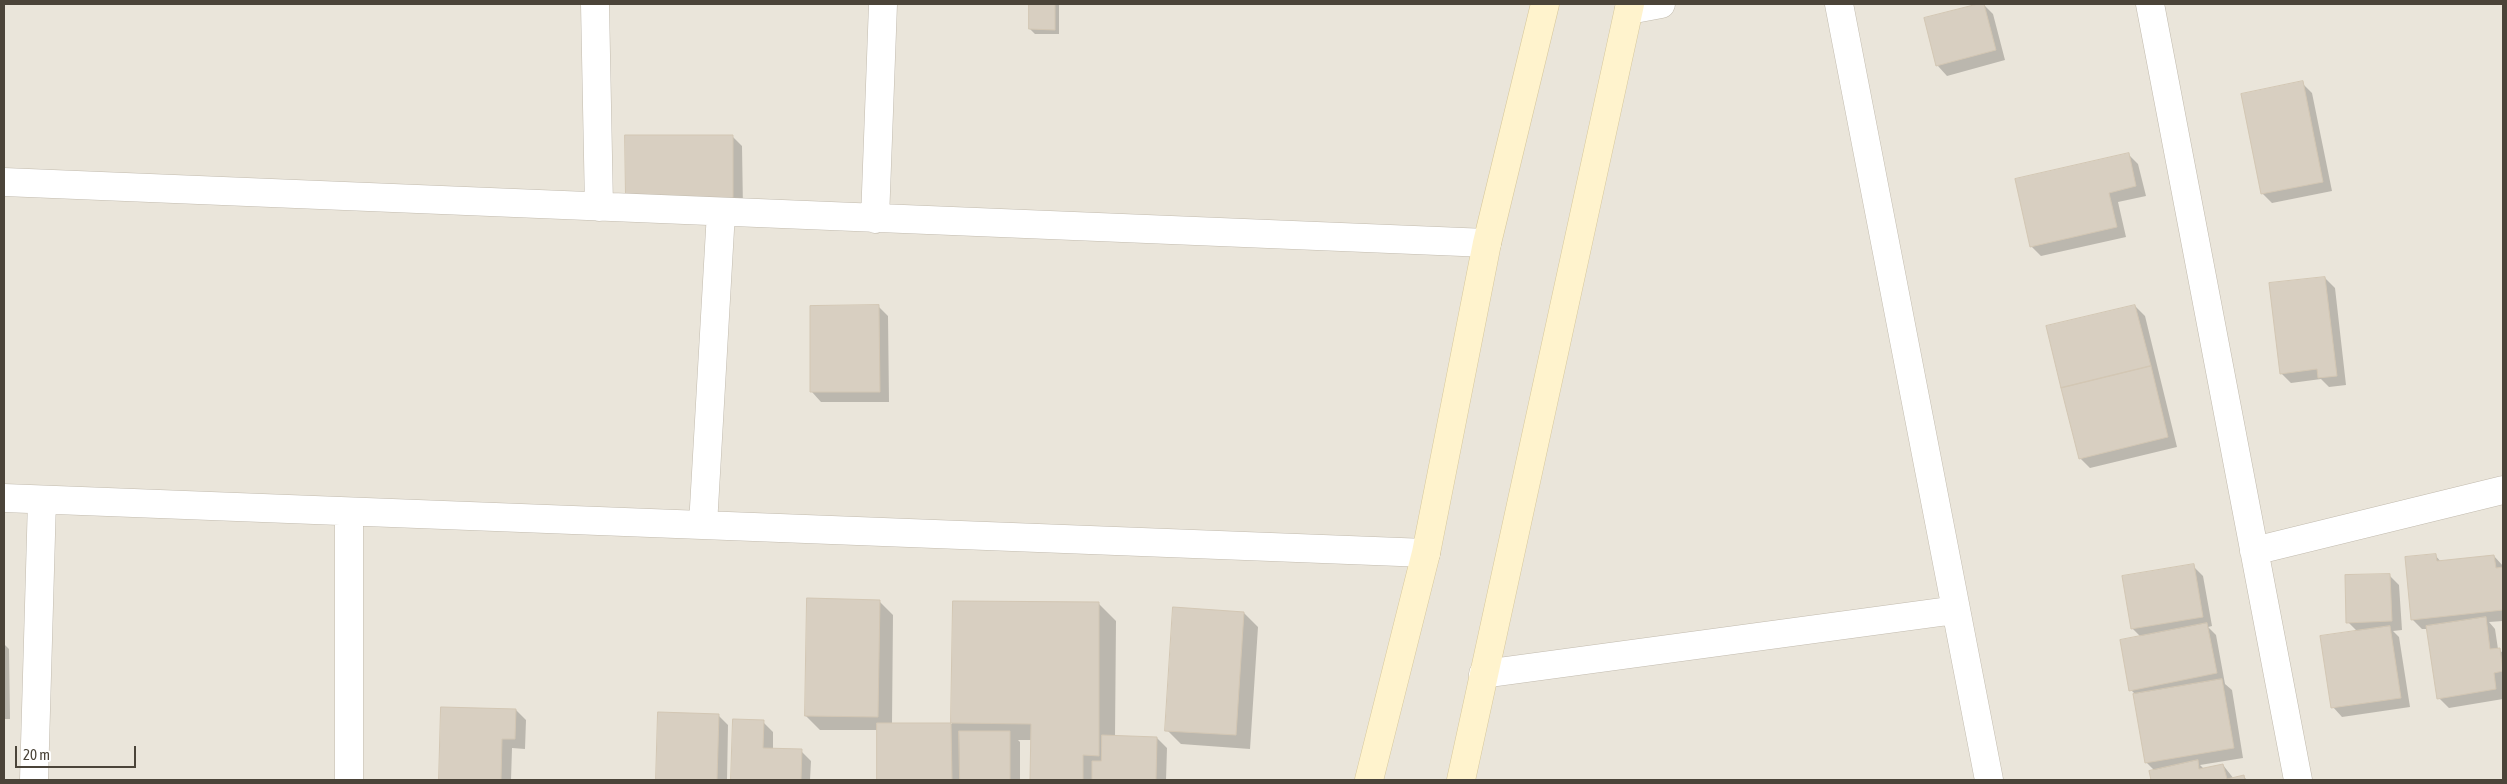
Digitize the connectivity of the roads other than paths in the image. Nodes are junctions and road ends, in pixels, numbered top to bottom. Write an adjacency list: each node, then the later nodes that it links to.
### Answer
1 (596, 4): 9 (street)
2 (883, 4): 11 (street)
3 (1544, 4): 12 (main road)
4 (1661, 4): 7 (street)
5 (1839, 4): 20 (street)
6 (2150, 4): 18 (street)
7 (1629, 7): 21 (main road)
8 (4, 182): 9 (street)
9 (600, 207): 10 (street)
10 (721, 212): 11 (street); 17 (street)
11 (875, 219): 12 (street)
12 (1488, 243): 19 (main road)
13 (2503, 490): 18 (street)
14 (4, 498): 15 (street)
15 (42, 500): 16 (street); 22 (street)
16 (349, 512): 17 (street); 23 (street)
17 (703, 526): 19 (street)
18 (2254, 551): 27 (street)
19 (1426, 553): 24 (main road)
20 (1956, 610): 21 (street); 26 (street)
21 (1483, 674): 25 (main road)
22 (34, 780)
23 (349, 780)
24 (1368, 780)
25 (1461, 780)
26 (1989, 780)
27 (2298, 780)

